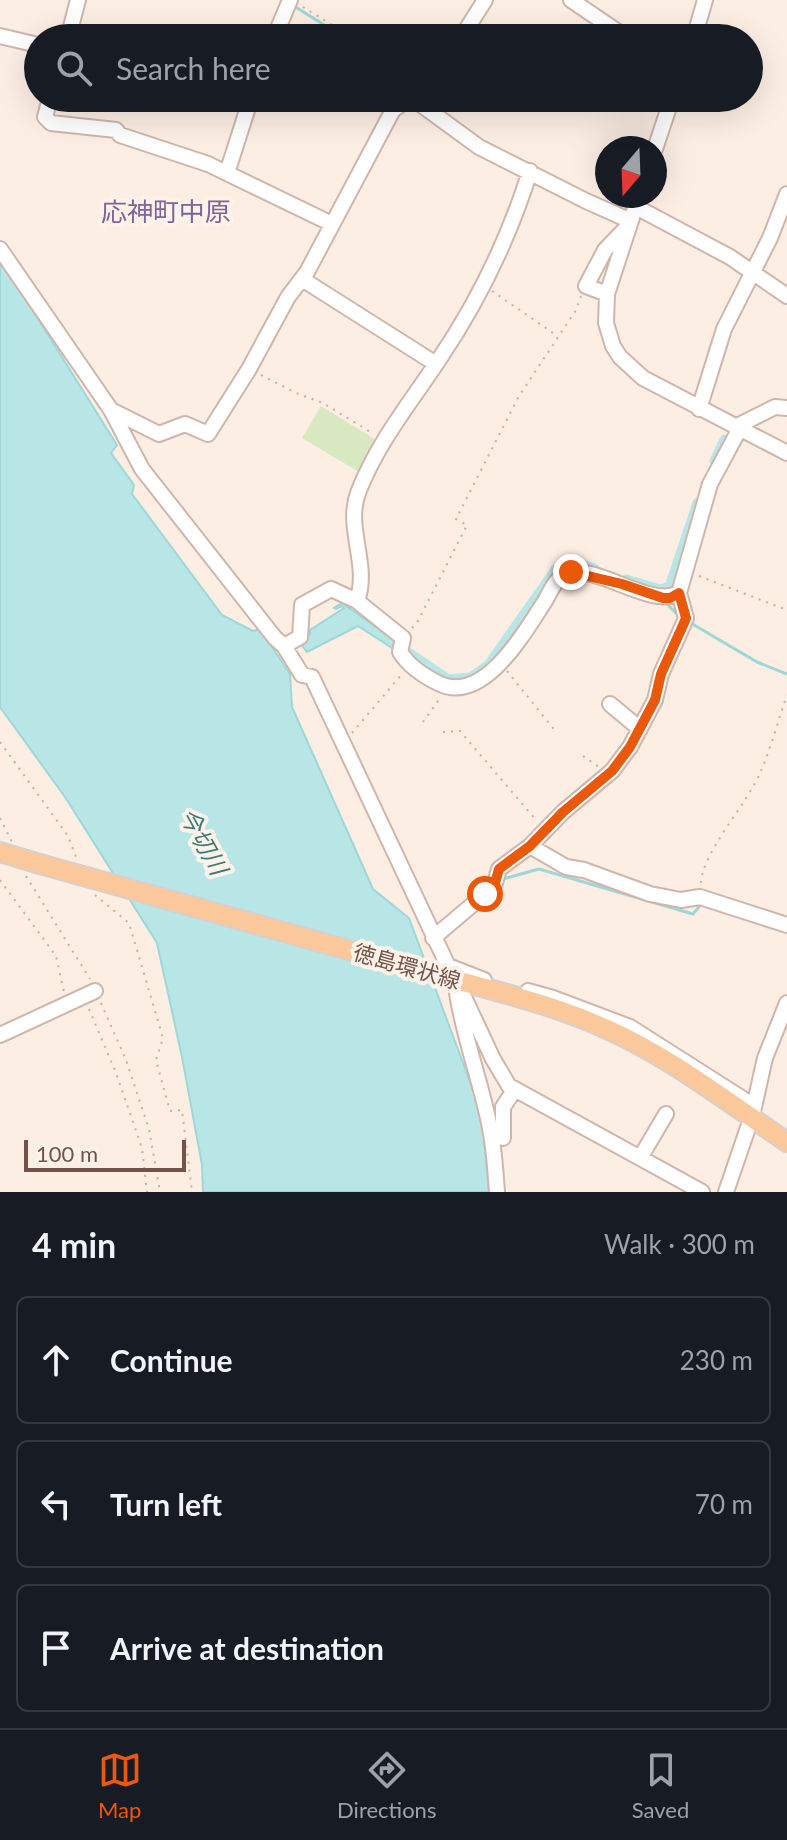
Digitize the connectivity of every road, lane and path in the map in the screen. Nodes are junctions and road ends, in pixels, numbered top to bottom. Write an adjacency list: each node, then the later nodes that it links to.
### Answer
1 (78, 0): 7 (street)
2 (290, 0): 8 (street)
3 (485, 0): 10 (street)
4 (571, 0): 11 (street)
5 (705, 0): 12 (street)
6 (304, 8): 9 (path)
7 (72, 24)
8 (280, 24)
9 (330, 24)
10 (470, 24)
11 (606, 24)
12 (698, 24)
13 (0, 36): 14 (street)
14 (24, 42)
15 (46, 112): 22 (street)
16 (247, 112): 22 (street)
17 (392, 112): 25 (street)
18 (430, 112): 21 (street)
19 (667, 112): 20 (street)
20 (659, 136)
21 (530, 171): 24 (street); 29 (street)
22 (227, 173): 25 (street)
23 (786, 202): 27 (street)
24 (634, 212): 27 (street); 30 (street); 31 (street)
25 (332, 224): 28 (street)
26 (0, 249): 38 (street)
27 (751, 273): 32 (street); 37 (street)
28 (302, 279): 34 (street); 35 (street)
29 (483, 285): 33 (path); 34 (street)
30 (586, 286): 31 (street); 33 (path)
31 (607, 294): 37 (street)
32 (787, 296)
33 (557, 336): 47 (path)
34 (436, 364): 40 (street)
35 (249, 369): 38 (street); 40 (path)
36 (787, 408): 39 (street)
37 (699, 409): 39 (street)
38 (111, 410): 46 (street)
39 (737, 428): 41 (street); 42 (street)
40 (383, 440): 44 (street)
41 (787, 453)
42 (686, 571): 43 (street); 45 (path)
43 (671, 596): 48 (street); 53 (street)
44 (357, 601): 46 (street); 47 (street)
45 (787, 610)
46 (284, 646): 57 (street)
47 (404, 649): 49 (street); 57 (path)
48 (500, 662): 49 (street); 55 (path)
49 (448, 688): 52 (path)
50 (787, 695): 67 (path)
51 (610, 704): 53 (street)
52 (423, 722)
53 (640, 729): 59 (street)
54 (443, 732): 61 (path)
55 (557, 733)
56 (0, 742): 64 (path)
57 (341, 742): 69 (street)
58 (583, 756): 59 (path)
59 (608, 774): 61 (street)
60 (0, 818): 63 (path)
61 (545, 830): 62 (street)
62 (530, 846): 67 (street); 69 (street)
63 (20, 858): 70 (main road, 徳島環状線, bridge); 71 (path)
64 (79, 865)
65 (0, 880): 73 (path)
66 (91, 887): 83 (path)
67 (700, 897): 68 (street)
68 (787, 925)
69 (433, 938): 76 (street)
70 (456, 980): 75 (street); 76 (main road, 徳島環状線); 84 (street)
71 (90, 994): 73 (street); 81 (path); 82 (path)
72 (787, 1003): 76 (street)
73 (68, 1005): 74 (street)
74 (0, 1035)
75 (515, 1089): 78 (street); 80 (street)
76 (753, 1111): 79 (main road, 徳島環状線); 86 (street)
77 (666, 1114): 80 (street)
78 (503, 1138)
79 (787, 1142)
80 (640, 1158): 85 (street)
81 (147, 1192)
82 (160, 1192)
83 (192, 1192)
84 (497, 1192)
85 (702, 1192)
86 (726, 1192)

